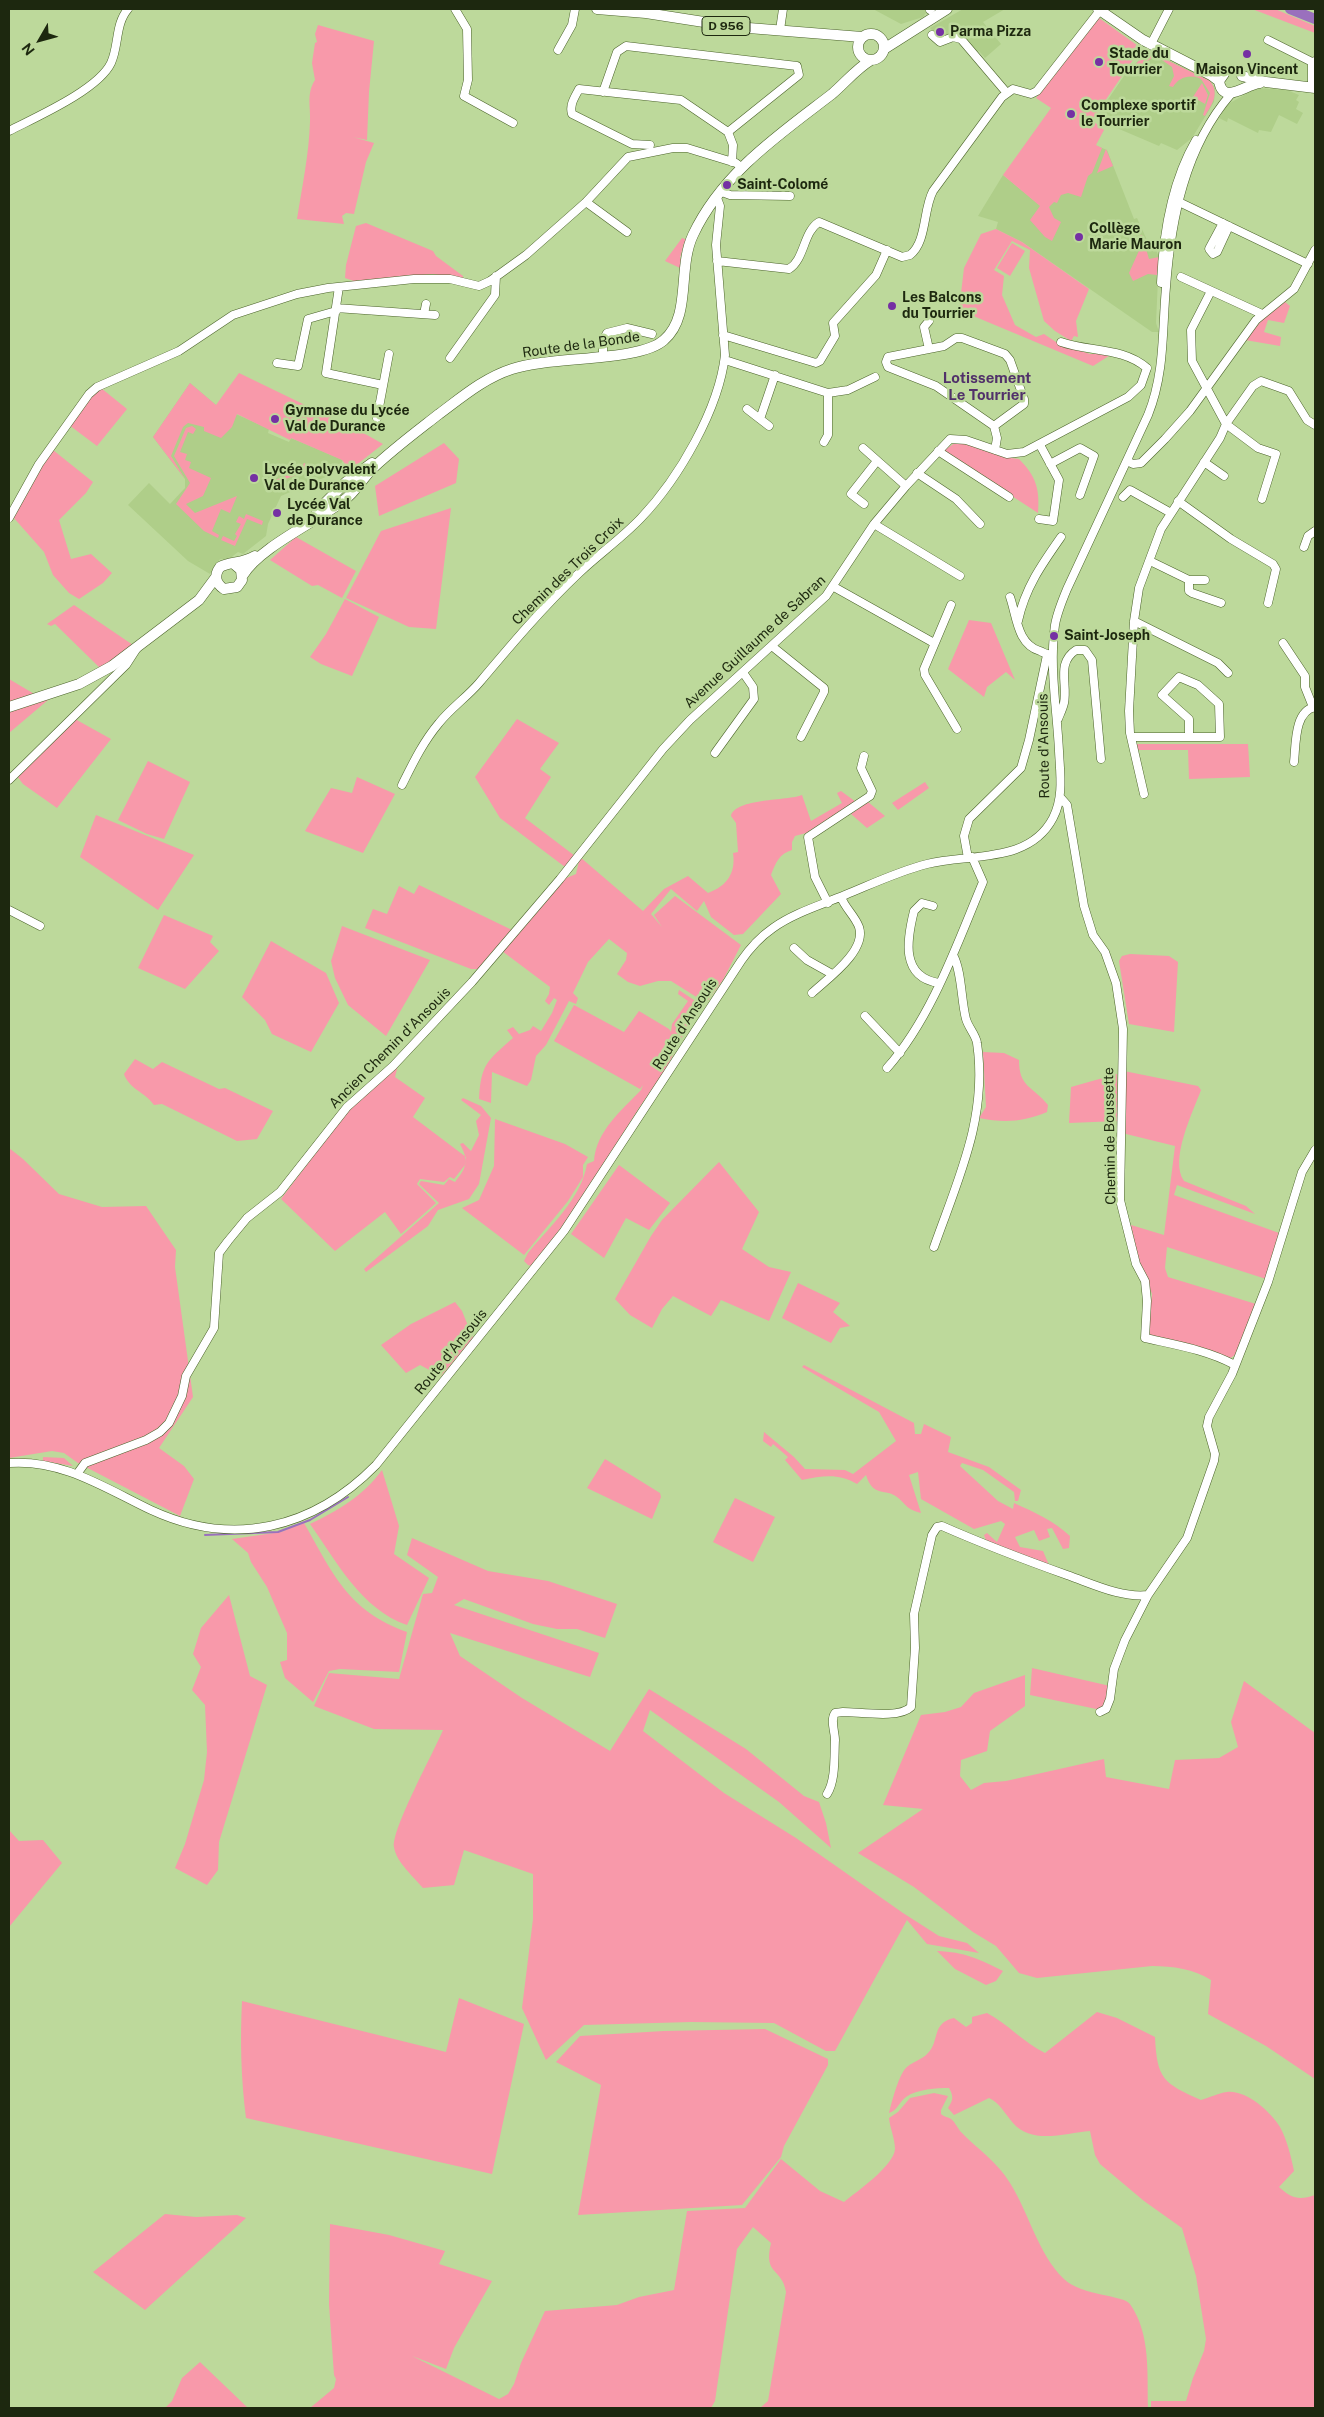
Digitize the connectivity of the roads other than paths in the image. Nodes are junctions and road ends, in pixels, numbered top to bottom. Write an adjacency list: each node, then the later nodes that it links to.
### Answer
1 (128, 9): 33 (street)
2 (455, 9): 32 (street)
3 (575, 9): 18 (street)
4 (597, 9): 9 (main road, D 956)
5 (783, 9): 11 (street)
6 (948, 9): 12 (main road)
7 (1100, 9): 16 (main road); 31 (street)
8 (1169, 9): 16 (street)
9 (617, 10): 10 (main road, D 956)
10 (667, 12): 11 (main road, D 956)
11 (780, 30): 17 (main road, D 956)
12 (914, 30): 14 (main road); 19 (main road)
13 (932, 35): 31 (street)
14 (878, 36): 17 (main road); 19 (main road)
15 (1268, 40): 21 (street)
16 (1151, 44): 22 (main road)
17 (860, 46): 20 (main road); 24 (main road, Route de la Bonde)
18 (558, 50)
19 (884, 50): 20 (main road)
20 (871, 60): 24 (main road, Route de la Bonde)
21 (1314, 62): 29 (street)
22 (1190, 64): 23 (main road); 27 (main road)
23 (1226, 71): 25 (main road); 27 (main road)
24 (854, 73): 36 (main road, Route de la Bonde)
25 (1242, 76): 26 (main road); 28 (main road)
26 (1266, 82): 28 (main road); 29 (main road)
27 (1224, 88): 28 (main road); 40 (street, Route d'Ansouis); 44 (street, Route d'Ansouis)
28 (1242, 88)
29 (1314, 88)
30 (602, 92): 34 (street); 34 (street); 35 (street)
31 (1006, 92): 45 (street)
32 (513, 123)
33 (9, 131)
34 (728, 132): 36 (street)
35 (650, 145)
36 (737, 165): 37 (main road, Route de la Bonde); 39 (street)
37 (720, 195): 38 (street); 41 (main road, Route de la Bonde); 42 (street, Chemin des Trois Croix)
38 (790, 196)
39 (586, 202): 43 (street); 50 (street)
40 (1179, 202): 44 (street, Route d'Ansouis); 48 (street)
41 (706, 214): 42 (street); 67 (main road, Route de la Bonde)
42 (718, 221): 47 (street, Chemin des Trois Croix)
43 (627, 232)
44 (1168, 238): 71 (street, Route d'Ansouis)
45 (887, 250): 47 (street); 63 (street)
46 (1315, 250): 48 (street)
47 (717, 261): 63 (street, Chemin des Trois Croix)
48 (1308, 264): 49 (street); 53 (street)
49 (1315, 270)
50 (496, 276): 52 (street); 68 (street)
51 (1181, 277): 54 (street)
52 (339, 286): 57 (street); 105 (street)
53 (1294, 289): 55 (street); 59 (street)
54 (1211, 292): 59 (street); 76 (street)
55 (1294, 301)
56 (426, 304): 58 (street)
57 (336, 310): 58 (street); 70 (street); 75 (street)
58 (424, 314): 60 (street)
59 (1262, 314): 76 (street)
60 (435, 315)
61 (929, 321): 65 (street)
62 (652, 334): 67 (street)
63 (723, 335): 69 (street, Chemin des Trois Croix)
64 (1061, 342): 72 (street)
65 (929, 349): 84 (street); 84 (street)
66 (389, 354): 75 (street)
67 (603, 355): 88 (main road, Route de la Bonde)
68 (450, 358)
69 (724, 360): 73 (street); 148 (street, Chemin des Trois Croix)
70 (277, 363)
71 (1161, 367): 72 (street); 92 (street, Route d'Ansouis)
72 (1147, 368): 86 (street, Avenue Guillaume de Sabran)
73 (774, 375): 77 (street); 80 (street)
74 (875, 377): 77 (street)
75 (383, 384): 79 (street)
76 (1206, 390): 81 (street); 92 (street)
77 (828, 393): 85 (street)
78 (747, 409): 80 (street)
79 (376, 418)
80 (760, 419): 83 (street)
81 (1226, 424): 82 (street); 93 (street); 101 (street)
82 (1315, 425)
83 (769, 426)
84 (994, 426): 89 (street)
85 (824, 442)
86 (1040, 445): 89 (street, Avenue Guillaume de Sabran); 94 (street)
87 (862, 448): 91 (street)
88 (392, 450): 113 (main road, Route de la Bonde); 114 (main road, Route de la Bonde)
89 (995, 450): 90 (street, Avenue Guillaume de Sabran)
90 (938, 451): 95 (street, Avenue Guillaume de Sabran); 99 (street)
91 (877, 460): 97 (street); 103 (street)
92 (1127, 461): 132 (street, Route d'Ansouis)
93 (1204, 462): 96 (street); 102 (street)
94 (1050, 464): 98 (street); 106 (street)
95 (918, 473): 97 (street, Avenue Guillaume de Sabran); 108 (street)
96 (1224, 476)
97 (906, 486): 107 (street, Avenue Guillaume de Sabran)
98 (1080, 495)
99 (1008, 497)
100 (1123, 497): 104 (street)
101 (1262, 499)
102 (1178, 501): 104 (street); 124 (street)
103 (864, 504)
104 (1171, 513): 112 (street)
105 (9, 518)
106 (1038, 519)
107 (874, 524): 115 (street); 119 (street, Avenue Guillaume de Sabran)
108 (980, 524)
109 (1315, 531): 111 (street)
110 (1061, 537): 126 (street)
111 (1304, 547)
112 (1150, 561): 117 (street); 127 (street)
113 (234, 564): 114 (main road); 116 (main road)
114 (243, 575): 120 (main road)
115 (960, 576)
116 (216, 577): 120 (main road); 122 (main road)
117 (1189, 580): 118 (street); 123 (street)
118 (1205, 580)
119 (834, 587): 128 (street); 130 (street, Avenue Guillaume de Sabran)
120 (224, 589): 122 (main road)
121 (1010, 597): 126 (street)
122 (199, 600): 131 (main road)
123 (1221, 603)
124 (1268, 603)
125 (951, 605): 128 (street)
126 (1018, 621): 132 (street)
127 (1134, 621): 133 (street); 140 (street)
128 (934, 643): 138 (street)
129 (1283, 643): 135 (street)
130 (773, 646): 134 (street, Avenue Guillaume de Sabran); 139 (street)
131 (136, 648): 136 (main road); 147 (street)
132 (1050, 654): 137 (street, Route d'Ansouis); 151 (street)
133 (1228, 673)
134 (744, 674): 142 (street, Avenue Guillaume de Sabran); 143 (street)
135 (1314, 707): 146 (street)
136 (9, 708)
137 (1058, 721): 145 (street); 150 (street, Route d'Ansouis)
138 (956, 729)
139 (801, 737)
140 (1131, 737): 141 (street); 149 (street)
141 (1189, 737): 141 (street)
142 (663, 749): 169 (street, Ancien Chemin d'Ansouis)
143 (715, 753)
144 (864, 756): 153 (street)
145 (1101, 759)
146 (1294, 762)
147 (9, 780)
148 (402, 785)
149 (1144, 794)
150 (1060, 797): 151 (street, Route d'Ansouis); 167 (street, Chemin de Boussette)
151 (970, 857): 152 (street, Route d'Ansouis); 158 (street)
152 (841, 897): 153 (street, Route d'Ansouis); 159 (street)
153 (828, 903): 169 (street, Route d'Ansouis)
154 (933, 906): 160 (street)
155 (9, 910): 156 (street)
156 (40, 926)
157 (794, 948): 159 (street)
158 (953, 955): 160 (street); 166 (street)
159 (832, 974): 161 (street)
160 (939, 983): 163 (street)
161 (812, 993)
162 (865, 1016): 163 (street)
163 (900, 1053): 164 (street)
164 (887, 1068)
165 (1315, 1150): 167 (street)
166 (934, 1247)
167 (1235, 1365): 170 (street)
168 (9, 1463): 169 (street, Route d'Ansouis)
169 (77, 1474)
170 (1148, 1595): 171 (street); 172 (street)
171 (1100, 1712)
172 (827, 1794)

